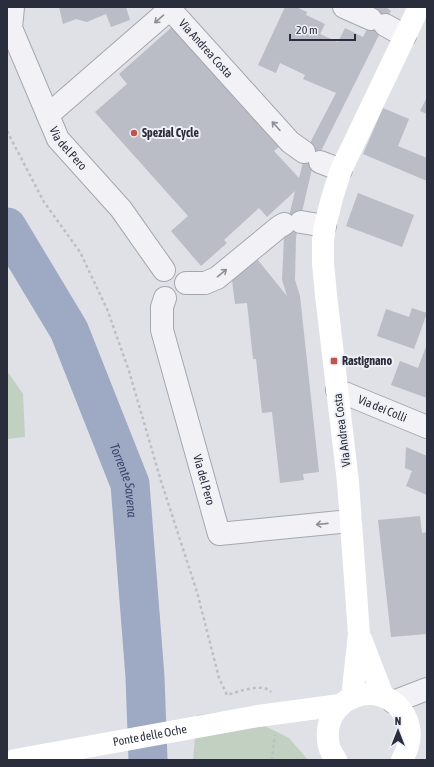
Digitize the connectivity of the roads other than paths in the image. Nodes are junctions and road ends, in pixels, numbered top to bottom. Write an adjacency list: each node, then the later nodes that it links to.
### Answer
1 (13, 7): 5 (street, Via del Pero)
2 (344, 7): 4 (street)
3 (419, 7): 4 (main road, Via Andrea Costa)
4 (405, 36): 6 (main road, Via Andrea Costa)
5 (48, 115): 6 (street, Via Andrea Costa, one-way to 5); 8 (street, Via del Pero)
6 (341, 170): 7 (main road, Via Andrea Costa)
7 (325, 226): 9 (street, one-way to 7); 11 (main road, Via Andrea Costa)
8 (164, 270): 9 (street); 10 (street)
9 (186, 283): 10 (street)
10 (165, 298): 13 (street, Via del Pero, one-way to 10)
11 (337, 390): 12 (street, Via dei Colli); 13 (main road, Via Andrea Costa)
12 (427, 427)
13 (350, 521): 14 (main road, Via Andrea Costa)
14 (359, 634): 16 (main road, Via Andrea Costa); 17 (main road, Via Andrea Costa)
15 (427, 689): 16 (street)
16 (388, 699): 17 (main road, Ponte delle Oche); 21 (main road, Via Andrea Costa)
17 (346, 702): 18 (main road, Ponte delle Oche); 19 (main road)
18 (278, 714): 19 (main road); 20 (main road, Ponte delle Oche)
19 (333, 754)
20 (15, 760)
21 (402, 760)

